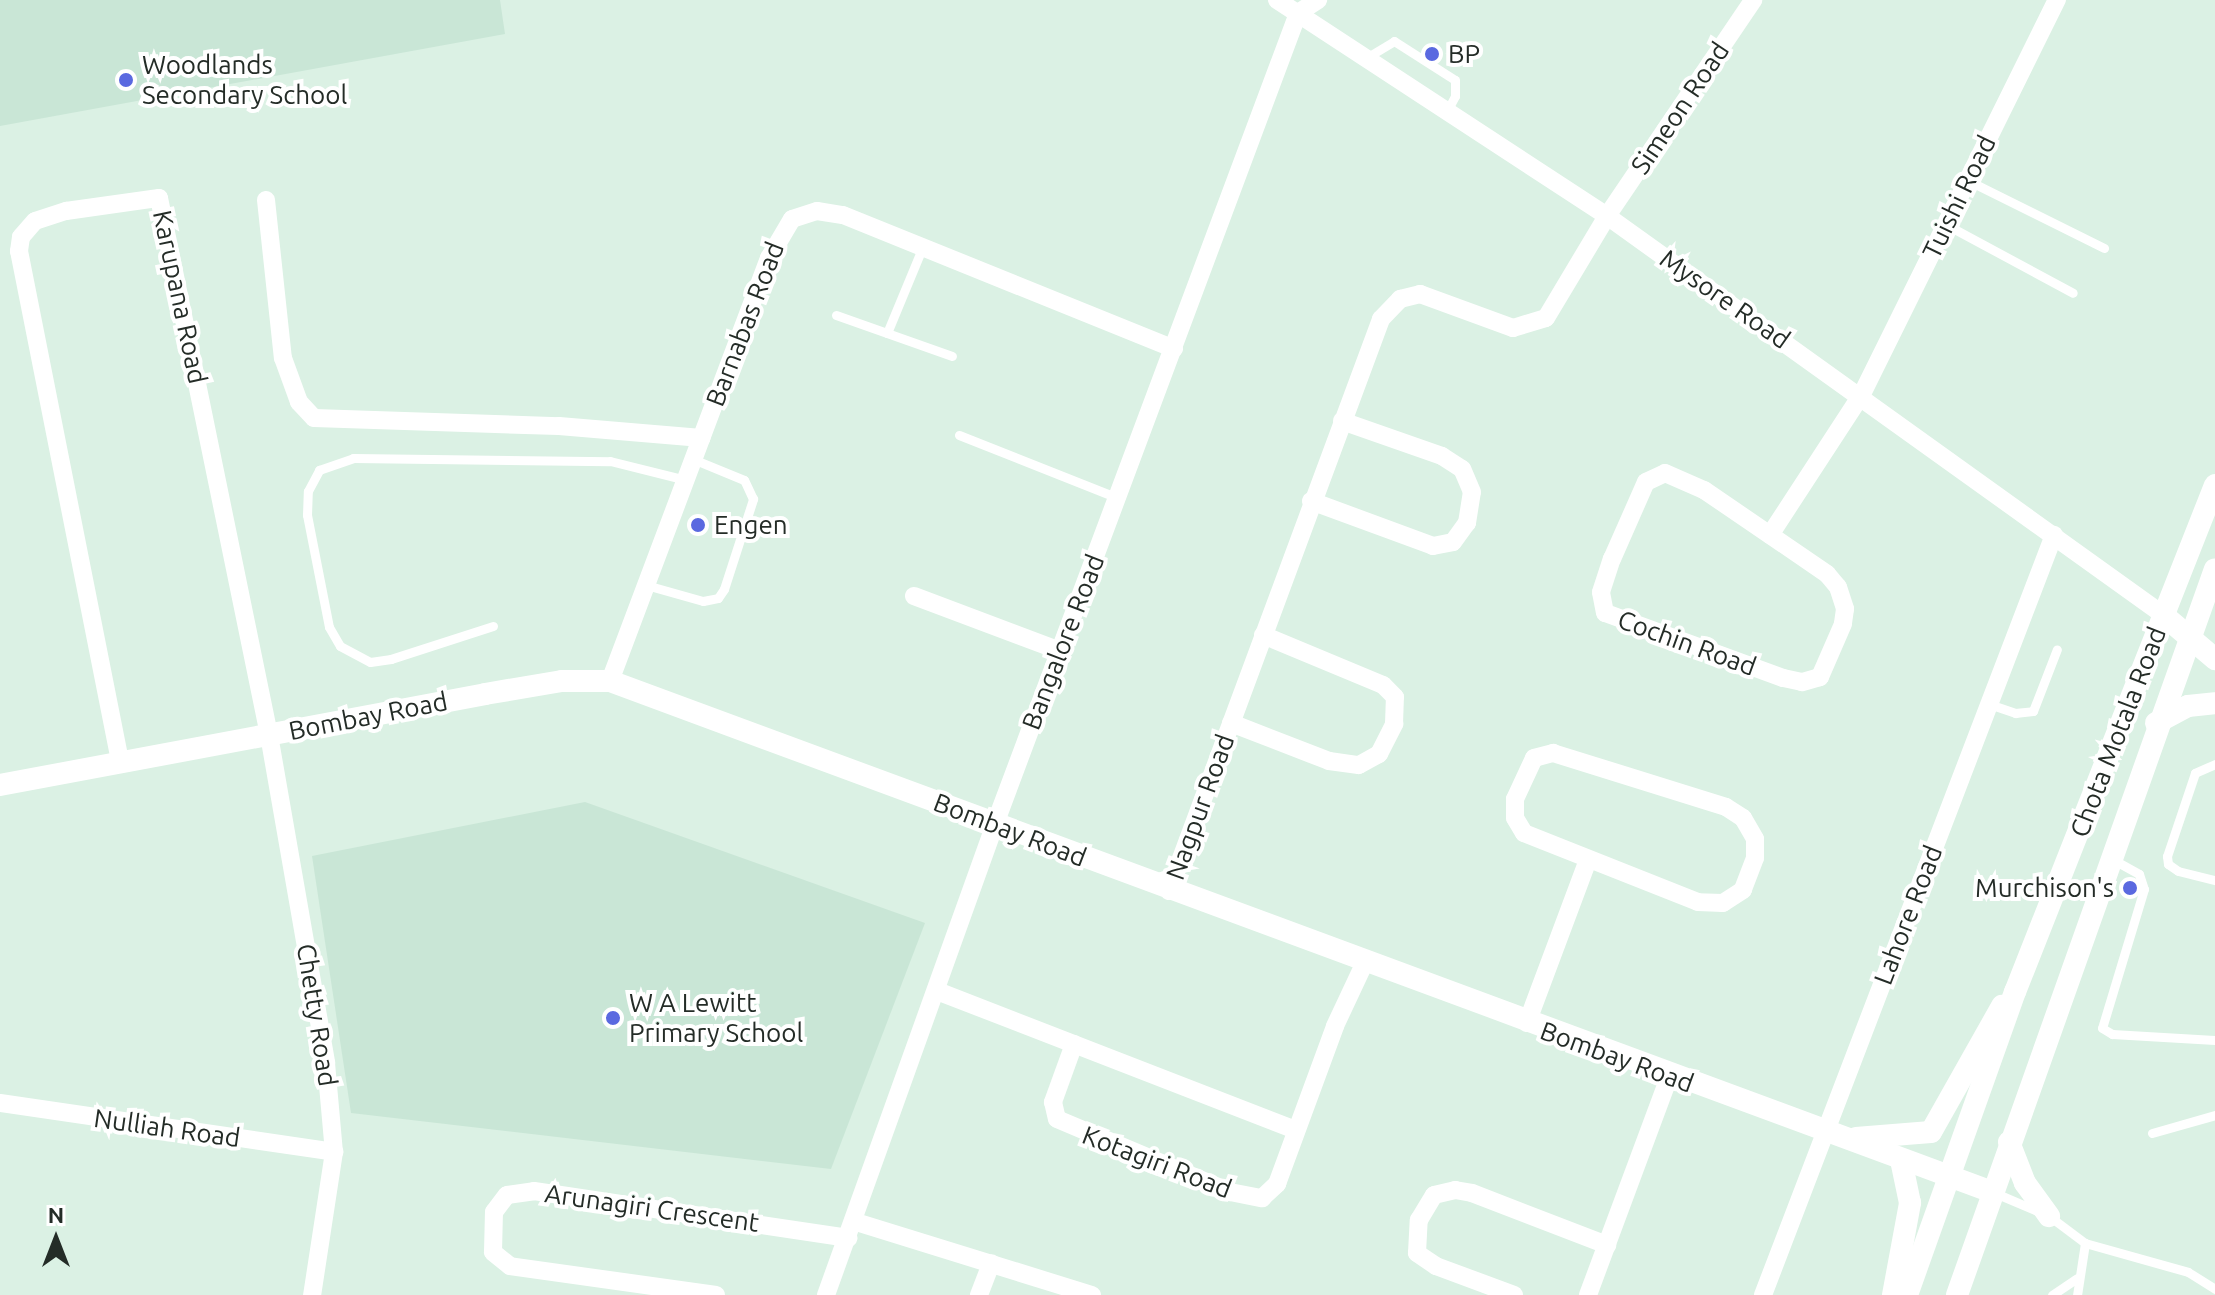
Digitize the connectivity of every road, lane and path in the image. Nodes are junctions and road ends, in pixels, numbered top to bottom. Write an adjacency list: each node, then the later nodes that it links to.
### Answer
1 (1277, 0): 5 (street, Mysore Road)
2 (1318, 0): 5 (street)
3 (1753, 0): 10 (street, Simeon Road)
4 (2057, 0): 8 (street, Tuishi Road)
5 (1298, 13): 6 (street, Mysore Road); 17 (street, Bangalore Road)
6 (1366, 58): 7 (street, Mysore Road); 7 (lane)
7 (1447, 111): 10 (street, Mysore Road)
8 (1967, 180): 11 (street, Tuishi Road); 13 (lane)
9 (266, 200): 22 (street)
10 (1607, 216): 19 (street, Mysore Road); 20 (street, Nagpur Road)
11 (1945, 224): 14 (lane); 19 (street, Tuishi Road)
12 (923, 246): 16 (lane); 17 (street, Barnabas Road); 22 (street, Barnabas Road)
13 (2104, 248)
14 (2073, 293)
15 (836, 315): 16 (lane)
16 (887, 333): 18 (lane)
17 (1174, 349): 26 (street, Bangalore Road)
18 (952, 356)
19 (1862, 394): 28 (street); 29 (street, Mysore Road)
20 (1342, 421): 27 (street, Nagpur Road); 27 (street)
21 (959, 435): 26 (lane)
22 (701, 438): 23 (street, Barnabas Road)
23 (693, 459): 24 (street, Barnabas Road); 31 (lane)
24 (686, 480): 31 (street, Barnabas Road); 34 (lane)
25 (2215, 485): 33 (street, Chota Motala Road)
26 (1118, 498): 38 (street, Bangalore Road)
27 (1311, 501): 35 (street, Nagpur Road)
28 (1770, 535): 28 (street, Cochin Road)
29 (2054, 535): 33 (street, Mysore Road); 42 (street, Lahore Road)
30 (2215, 569): 36 (street, Chota Motala Road)
31 (646, 585): 40 (street, Barnabas Road)
32 (914, 596): 38 (street)
33 (2162, 614): 36 (street); 56 (street, Chota Motala Road)
34 (493, 626)
35 (1263, 635): 43 (street, Nagpur Road); 43 (street, Nagpur Road)
36 (2188, 637): 39 (street); 44 (street, Chota Motala Road)
37 (2057, 649): 42 (lane)
38 (1060, 651): 49 (street, Bangalore Road)
39 (2215, 659)
40 (610, 681): 45 (street, Bombay Road); 49 (street, Bombay Road)
41 (2215, 703): 44 (street)
42 (1989, 704): 65 (street, Lahore Road)
43 (1231, 723): 53 (street, Nagpur Road)
44 (2156, 723): 50 (street, Chota Motala Road)
45 (269, 735): 46 (street, Bombay Road); 46 (street, Karupana Road); 67 (street, Chetty Road)
46 (120, 761): 48 (street, Bombay Road)
47 (2215, 764): 52 (lane)
48 (0, 785)
49 (995, 824): 53 (street, Bombay Road); 55 (street, Bangalore Road)
50 (2109, 858): 58 (lane); 66 (street, Chota Motala Road)
51 (1588, 860): 51 (street); 57 (street)
52 (2215, 880)
53 (1169, 891): 54 (street, Bombay Road)
54 (1365, 962): 57 (street, Bombay Road); 63 (street, Kotagiri Road)
55 (937, 991): 59 (street); 72 (street, Bangalore Road)
56 (2015, 992): 65 (street); 69 (street, Chota Motala Road)
57 (1527, 1023): 60 (street, Bombay Road)
58 (2215, 1040)
59 (1074, 1044): 63 (street); 63 (street, Kotagiri Road)
60 (1669, 1077): 65 (street, Bombay Road); 74 (street)
61 (0, 1103): 67 (street, Nulliah Road)
62 (2215, 1115): 64 (lane)
63 (1296, 1130)
64 (2152, 1133)
65 (1836, 1134): 68 (street, Bombay Road); 85 (street, Lahore Road)
66 (2009, 1142): 70 (street, Chota Motala Road); 71 (street)
67 (334, 1152): 78 (street, Chetty Road)
68 (1901, 1160): 69 (street, Bombay Road); 86 (street)
69 (1948, 1177): 70 (street, Bombay Road); 87 (street, Chota Motala Road)
70 (1992, 1192): 71 (lane); 88 (street, Chota Motala Road)
71 (2049, 1216): 73 (lane)
72 (852, 1230): 75 (street); 79 (street, Arunagiri Crescent); 80 (street, Bangalore Road)
73 (2085, 1243): 76 (lane); 77 (lane)
74 (1607, 1245): 83 (street); 84 (street)
75 (991, 1263): 81 (street); 82 (street)
76 (2077, 1278): 89 (lane); 90 (lane)
77 (2215, 1289)
78 (312, 1295)
79 (716, 1295)
80 (826, 1295)
81 (979, 1295)
82 (1092, 1295)
83 (1514, 1295)
84 (1588, 1295)
85 (1763, 1295)
86 (1893, 1295)
87 (1907, 1295)
88 (1957, 1295)
89 (2052, 1295)
90 (2077, 1295)

